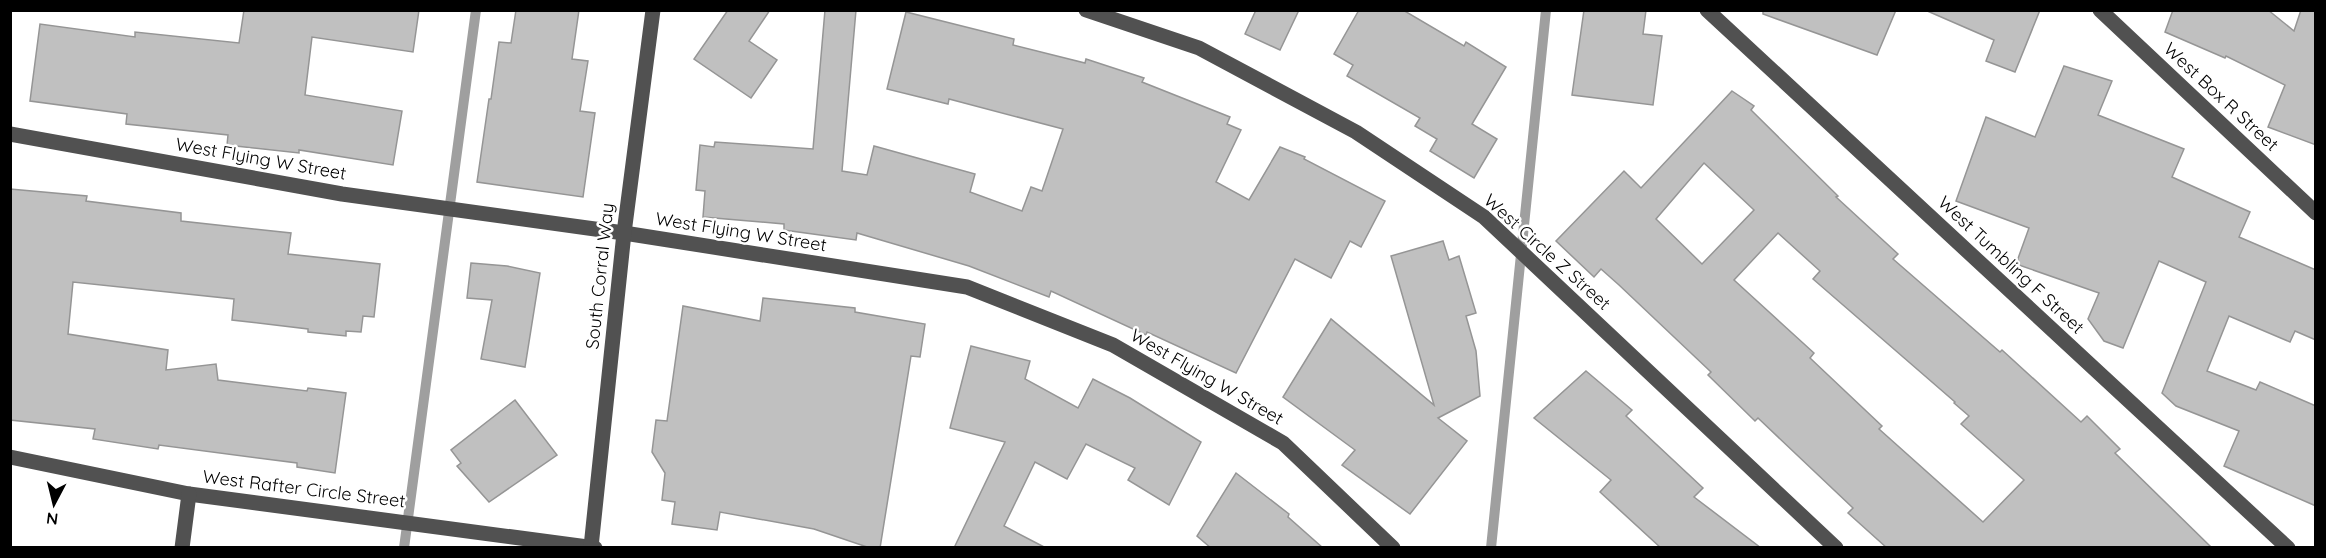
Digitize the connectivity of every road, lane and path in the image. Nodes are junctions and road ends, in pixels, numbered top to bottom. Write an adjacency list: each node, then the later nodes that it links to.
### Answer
1 (653, 10): 7 (street, South Corral Way)
2 (1086, 10): 13 (street, West Circle Z Street)
3 (1707, 10): 14 (street, West Tumbling F Street)
4 (2100, 10): 6 (street, West Box R Street)
5 (10, 134): 7 (street, West Flying W Street)
6 (2316, 213)
7 (624, 233): 10 (street, South Corral Way); 12 (street, West Flying W Street)
8 (10, 457): 9 (street, West Rafter Circle Street)
9 (189, 494): 10 (street, West Rafter Circle Street); 11 (street)
10 (593, 547)
11 (182, 548)
12 (1393, 548)
13 (1836, 548)
14 (2288, 548)

